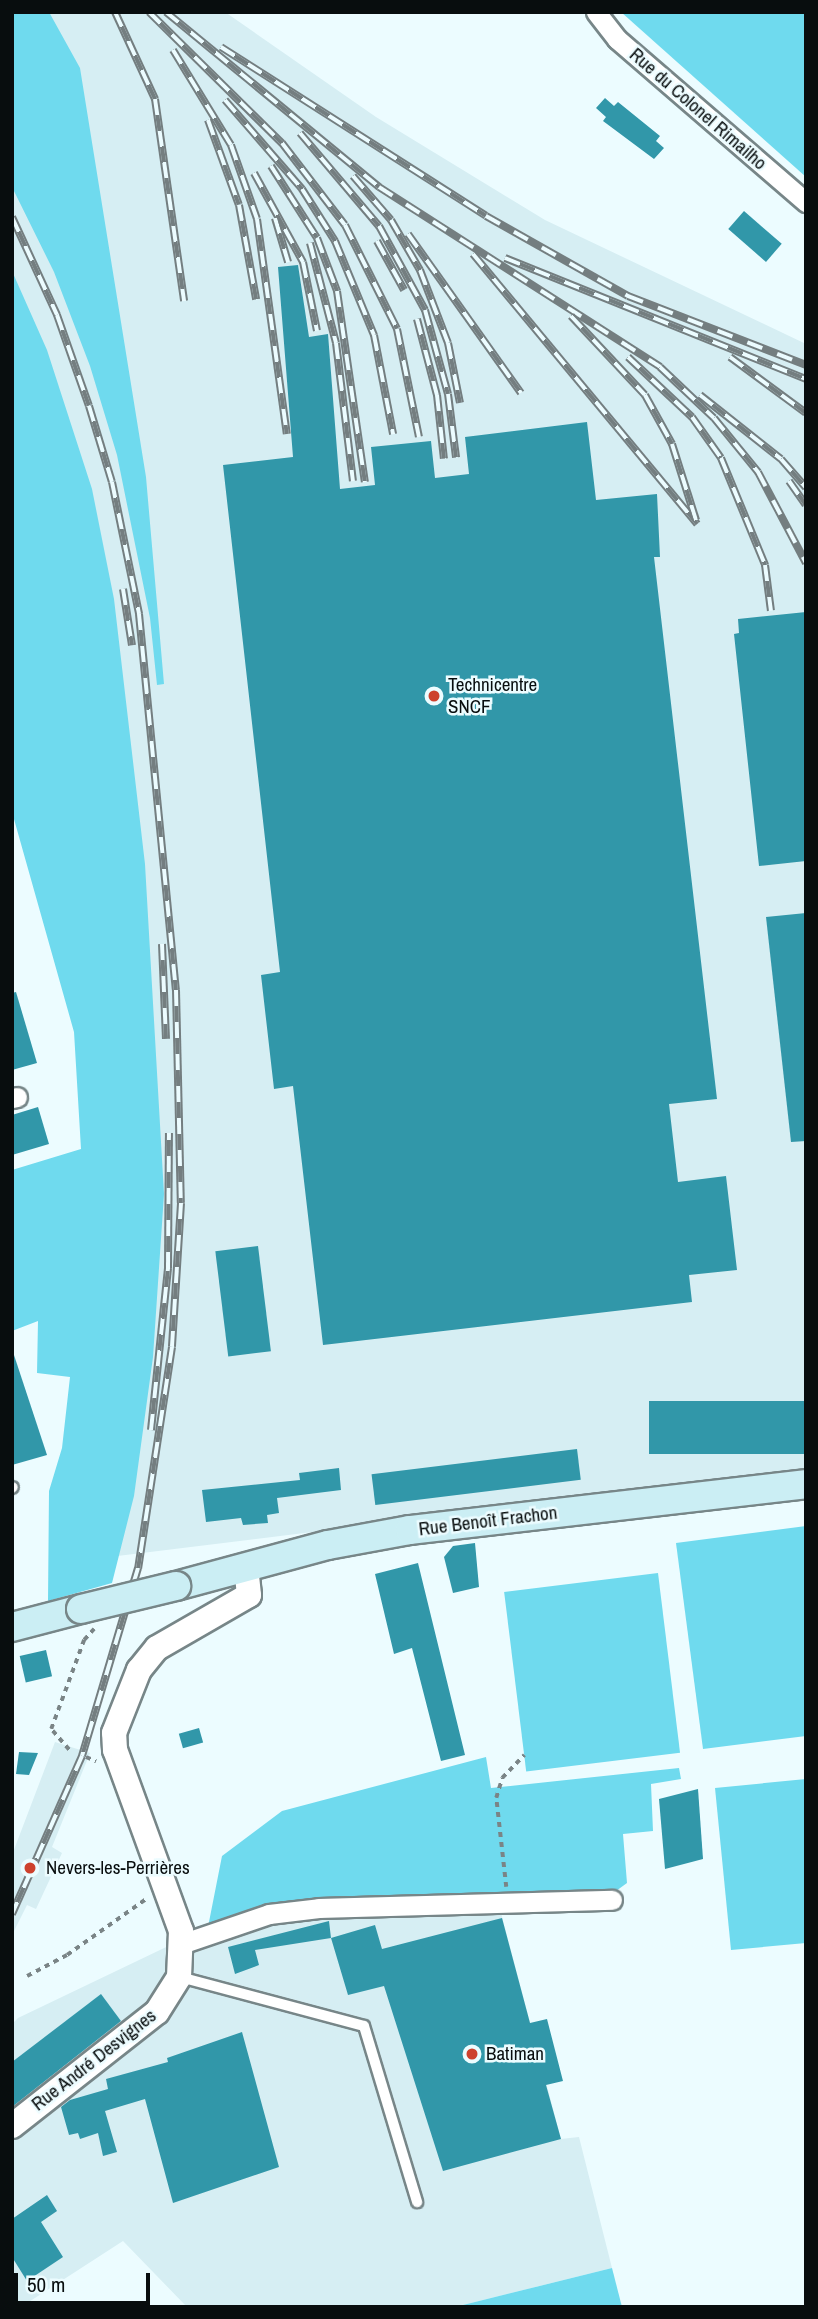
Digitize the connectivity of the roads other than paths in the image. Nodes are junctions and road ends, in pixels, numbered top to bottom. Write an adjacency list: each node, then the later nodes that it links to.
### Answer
1 (596, 12): 2 (street, Rue du Colonel Rimailho)
2 (806, 202)
3 (806, 1484): 4 (main road, Rue Benoît Frachon)
4 (246, 1567): 5 (main road, Rue Benoît Frachon, bridge); 7 (street, Rue André Desvignes)
5 (12, 1627)
6 (612, 1900): 7 (street)
7 (181, 1944): 8 (street, Rue André Desvignes)
8 (179, 1977): 9 (street, Rue André Desvignes); 10 (lane)
9 (12, 2126)
10 (417, 2202)

